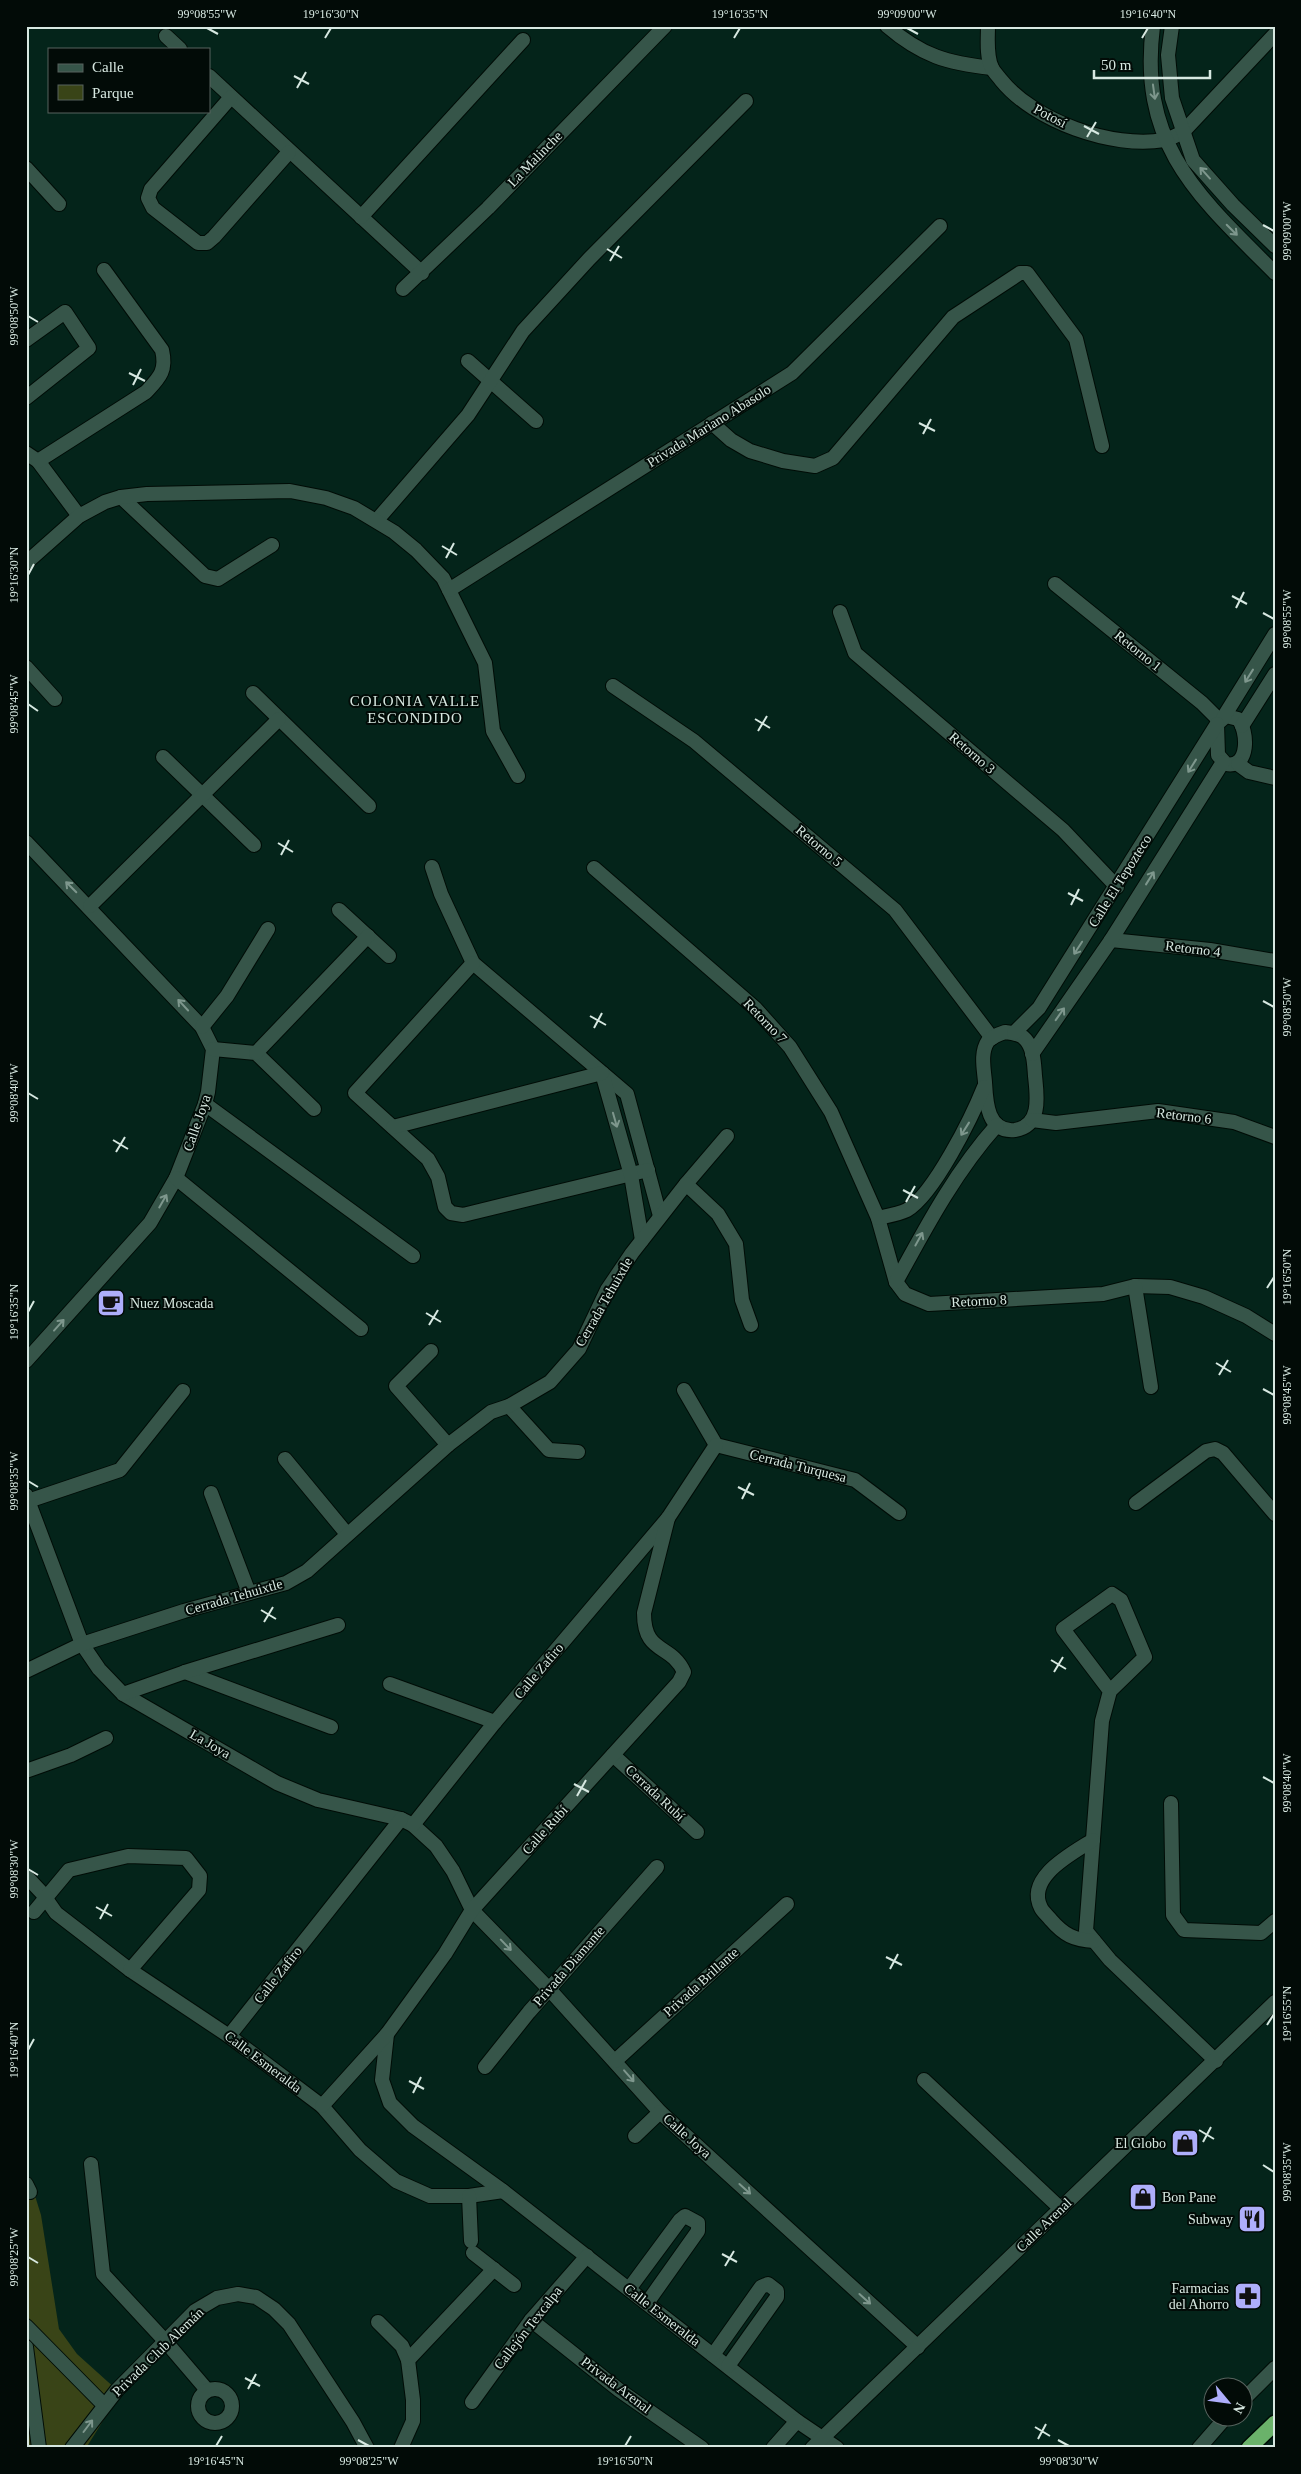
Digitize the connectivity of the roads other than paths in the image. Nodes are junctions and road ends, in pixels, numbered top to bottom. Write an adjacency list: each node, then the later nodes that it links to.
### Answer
1 (665, 26): 23 (street, La Malinche)
2 (887, 26): 10 (street)
3 (988, 26): 10 (street, Potosí)
4 (1153, 26): 15 (street, one-way to 15)
5 (1172, 26): 14 (street)
6 (1275, 34): 14 (street)
7 (166, 36): 9 (street)
8 (523, 40): 19 (street)
9 (179, 48)
10 (992, 68): 15 (street, Potosí)
11 (210, 77): 12 (street)
12 (231, 97): 16 (street); 16 (street)
13 (746, 101): 28 (street)
14 (1182, 133): 15 (street); 21 (street, one-way to 14)
15 (1165, 140): 24 (street, one-way to 24)
16 (289, 152): 19 (street)
17 (26, 168): 18 (street)
18 (58, 204)
19 (361, 217): 23 (street)
20 (940, 226): 31 (street, Privada Mariano Abasolo)
21 (1275, 246)
22 (104, 270): 34 (street)
23 (422, 273): 25 (street, La Malinche)
24 (1275, 273)
25 (403, 289)
26 (26, 340): 29 (street)
27 (468, 361): 28 (street)
28 (489, 380): 30 (street); 37 (street)
29 (26, 398)
30 (536, 421)
31 (712, 423): 32 (street); 41 (street, Privada Mariano Abasolo)
32 (1102, 446)
33 (26, 452): 34 (street)
34 (38, 461): 36 (street)
35 (121, 497): 36 (street); 37 (street); 38 (street)
36 (79, 516): 39 (street)
37 (377, 520): 41 (street)
38 (272, 545)
39 (26, 563)
40 (1055, 584): 50 (street, Retorno 1)
41 (449, 590): 55 (street)
42 (840, 612): 63 (street, Retorno 3)
43 (1275, 634): 50 (street, Calle El Tepozteco, one-way to 50)
44 (26, 667): 48 (street)
45 (1275, 674): 51 (street)
46 (613, 686): 74 (street, Retorno 5)
47 (253, 693): 49 (street)
48 (55, 699)
49 (279, 719): 57 (street); 58 (street)
50 (1220, 721): 51 (street); 53 (street); 63 (street, Calle El Tepozteco, one-way to 63)
51 (1242, 726): 54 (street)
52 (163, 757): 57 (street)
53 (1223, 762): 54 (street); 68 (street, Calle El Tepozteco, one-way to 53)
54 (1238, 764): 56 (street)
55 (518, 776)
56 (1275, 778)
57 (202, 794): 60 (street); 64 (street)
58 (369, 806)
59 (26, 842): 64 (street, one-way to 59)
60 (254, 845)
61 (432, 867): 71 (street)
62 (594, 868): 92 (street, Retorno 7)
63 (1117, 887): 73 (street, Calle El Tepozteco, one-way to 73)
64 (90, 906): 72 (street, one-way to 64)
65 (339, 910): 67 (street)
66 (268, 929): 72 (street)
67 (368, 936): 69 (street); 76 (street)
68 (1111, 940): 70 (street, Retorno 4); 77 (street, Calle El Tepozteco, one-way to 68)
69 (389, 956)
70 (1275, 961)
71 (473, 962): 78 (street); 84 (street)
72 (202, 1027): 75 (street)
73 (1014, 1033): 74 (street); 77 (street)
74 (992, 1038): 79 (street)
75 (213, 1049): 76 (street); 80 (street, Calle Joya)
76 (256, 1053): 81 (street)
77 (1032, 1054): 82 (street)
78 (602, 1073): 84 (street); 87 (street); 88 (street, one-way to 88)
79 (985, 1084): 83 (street); 92 (street, one-way to 92)
80 (205, 1104): 89 (street, Calle Joya); 94 (street)
81 (314, 1108)
82 (1032, 1120): 83 (street); 86 (street, Retorno 6)
83 (996, 1125): 95 (street, one-way to 83)
84 (393, 1127): 88 (street)
85 (727, 1136): 90 (street, Cerrada Tehuixtle)
86 (1275, 1137)
87 (648, 1170): 88 (street); 91 (street)
88 (631, 1175): 93 (street)
89 (176, 1178): 98 (street); 101 (street, Calle Joya, one-way to 89)
90 (686, 1184): 91 (street, Cerrada Tehuixtle); 97 (street)
91 (660, 1216): 93 (street, Cerrada Tehuixtle)
92 (878, 1218): 95 (street)
93 (642, 1240): 105 (street, Cerrada Tehuixtle)
94 (413, 1256)
95 (896, 1282): 96 (street, Retorno 8)
96 (1135, 1286): 99 (street, Retorno 8); 102 (street)
97 (751, 1325)
98 (361, 1329)
99 (1275, 1334)
100 (431, 1351): 106 (street)
101 (26, 1361)
102 (1151, 1387)
103 (684, 1390): 107 (street)
104 (183, 1391): 111 (street)
105 (509, 1406): 106 (street, Cerrada Tehuixtle); 108 (street)
106 (448, 1445): 116 (street, Cerrada Tehuixtle)
107 (716, 1445): 113 (street, Cerrada Turquesa); 115 (street)
108 (578, 1452)
109 (285, 1459): 116 (street)
110 (211, 1493): 117 (street)
111 (27, 1498): 119 (street, La Joya)
112 (1136, 1503): 114 (street)
113 (900, 1513)
114 (1275, 1514)
115 (668, 1518): 125 (street, Calle Zafiro); 128 (street, Calle Rubí)
116 (347, 1534): 117 (street, Cerrada Tehuixtle)
117 (249, 1593): 119 (street, Cerrada Tehuixtle)
118 (338, 1625): 121 (street)
119 (82, 1644): 120 (street, Cerrada Tehuixtle); 124 (street, La Joya)
120 (26, 1671)
121 (185, 1672): 124 (street); 126 (street)
122 (390, 1684): 125 (street)
123 (1110, 1691): 123 (street); 133 (street)
124 (124, 1694): 131 (street, La Joya)
125 (496, 1722): 131 (street, Calle Zafiro)
126 (331, 1727)
127 (106, 1738): 129 (street)
128 (612, 1755): 132 (street, Cerrada Rubí); 139 (street, Calle Rubí)
129 (26, 1771)
130 (1171, 1803): 141 (street)
131 (407, 1822): 139 (street, La Joya); 147 (street, Calle Zafiro)
132 (697, 1832)
133 (1093, 1840): 142 (street); 142 (street)
134 (657, 1867): 144 (street, Privada Diamante)
135 (26, 1876): 136 (street, Calle Esmeralda)
136 (46, 1898): 138 (street); 140 (street, Calle Esmeralda); 143 (street)
137 (787, 1904): 149 (street, Privada Brillante)
138 (30, 1909): 140 (street)
139 (472, 1910): 144 (street, Calle Joya, one-way to 144); 146 (street, Calle Rubí)
140 (56, 1913): 143 (street, Calle Esmeralda)
141 (1275, 1921)
142 (1094, 1941): 148 (street)
143 (130, 1970): 147 (street, Calle Esmeralda)
144 (548, 1989): 149 (street, Calle Joya); 150 (street, Privada Diamante)
145 (1275, 2002): 148 (street, Calle Arenal)
146 (387, 2034): 152 (street, Calle Rubí); 156 (street, Calle Esmeralda)
147 (229, 2036): 152 (street, Calle Esmeralda)
148 (1216, 2060): 158 (street, Calle Arenal)
149 (615, 2061): 153 (street, Calle Joya, one-way to 153)
150 (485, 2068)
151 (924, 2080): 158 (street)
152 (322, 2106): 157 (street, Calle Esmeralda)
153 (660, 2112): 154 (street); 169 (street, Calle Joya, one-way to 169)
154 (635, 2136)
155 (92, 2164): 167 (street)
156 (503, 2191): 157 (street, Calle Esmeralda); 159 (street, Calle Esmeralda)
157 (469, 2196): 160 (street)
158 (1060, 2209): 169 (street, Calle Arenal)
159 (587, 2256): 162 (street, Calle Esmeralda); 164 (street, Callejón Texcalpa)
160 (494, 2269): 161 (street); 171 (street)
161 (514, 2285)
162 (629, 2288): 163 (street, Calle Esmeralda); 163 (street)
163 (647, 2303): 170 (street, Calle Esmeralda)
164 (531, 2320): 176 (street, Callejón Texcalpa); 186 (street, Privada Arenal)
165 (378, 2322): 171 (street)
166 (26, 2326): 177 (street)
167 (166, 2342): 174 (street); 177 (street, Privada Club Alemán); 184 (street, Privada Club Alemán)
168 (26, 2347): 182 (street)
169 (918, 2347): 181 (street, Calle Arenal)
170 (713, 2355): 172 (street, Calle Esmeralda); 172 (street)
171 (408, 2360): 185 (street)
172 (728, 2366): 178 (street, Calle Esmeralda)
173 (1275, 2368): 175 (street)
174 (208, 2390)
175 (1254, 2390)
176 (472, 2402)
177 (104, 2405): 183 (street, Privada Club Alemán, one-way to 177)
178 (797, 2421): 181 (street, Calle Esmeralda); 187 (street)
179 (1275, 2423): 191 (highway)
180 (1218, 2426): 190 (street)
181 (826, 2443): 188 (street, Calle Arenal); 189 (street, Calle Esmeralda)
182 (39, 2448)
183 (72, 2448)
184 (367, 2448)
185 (401, 2448)
186 (702, 2448)
187 (773, 2448)
188 (812, 2448)
189 (837, 2448)
190 (1199, 2448)
191 (1249, 2448)

